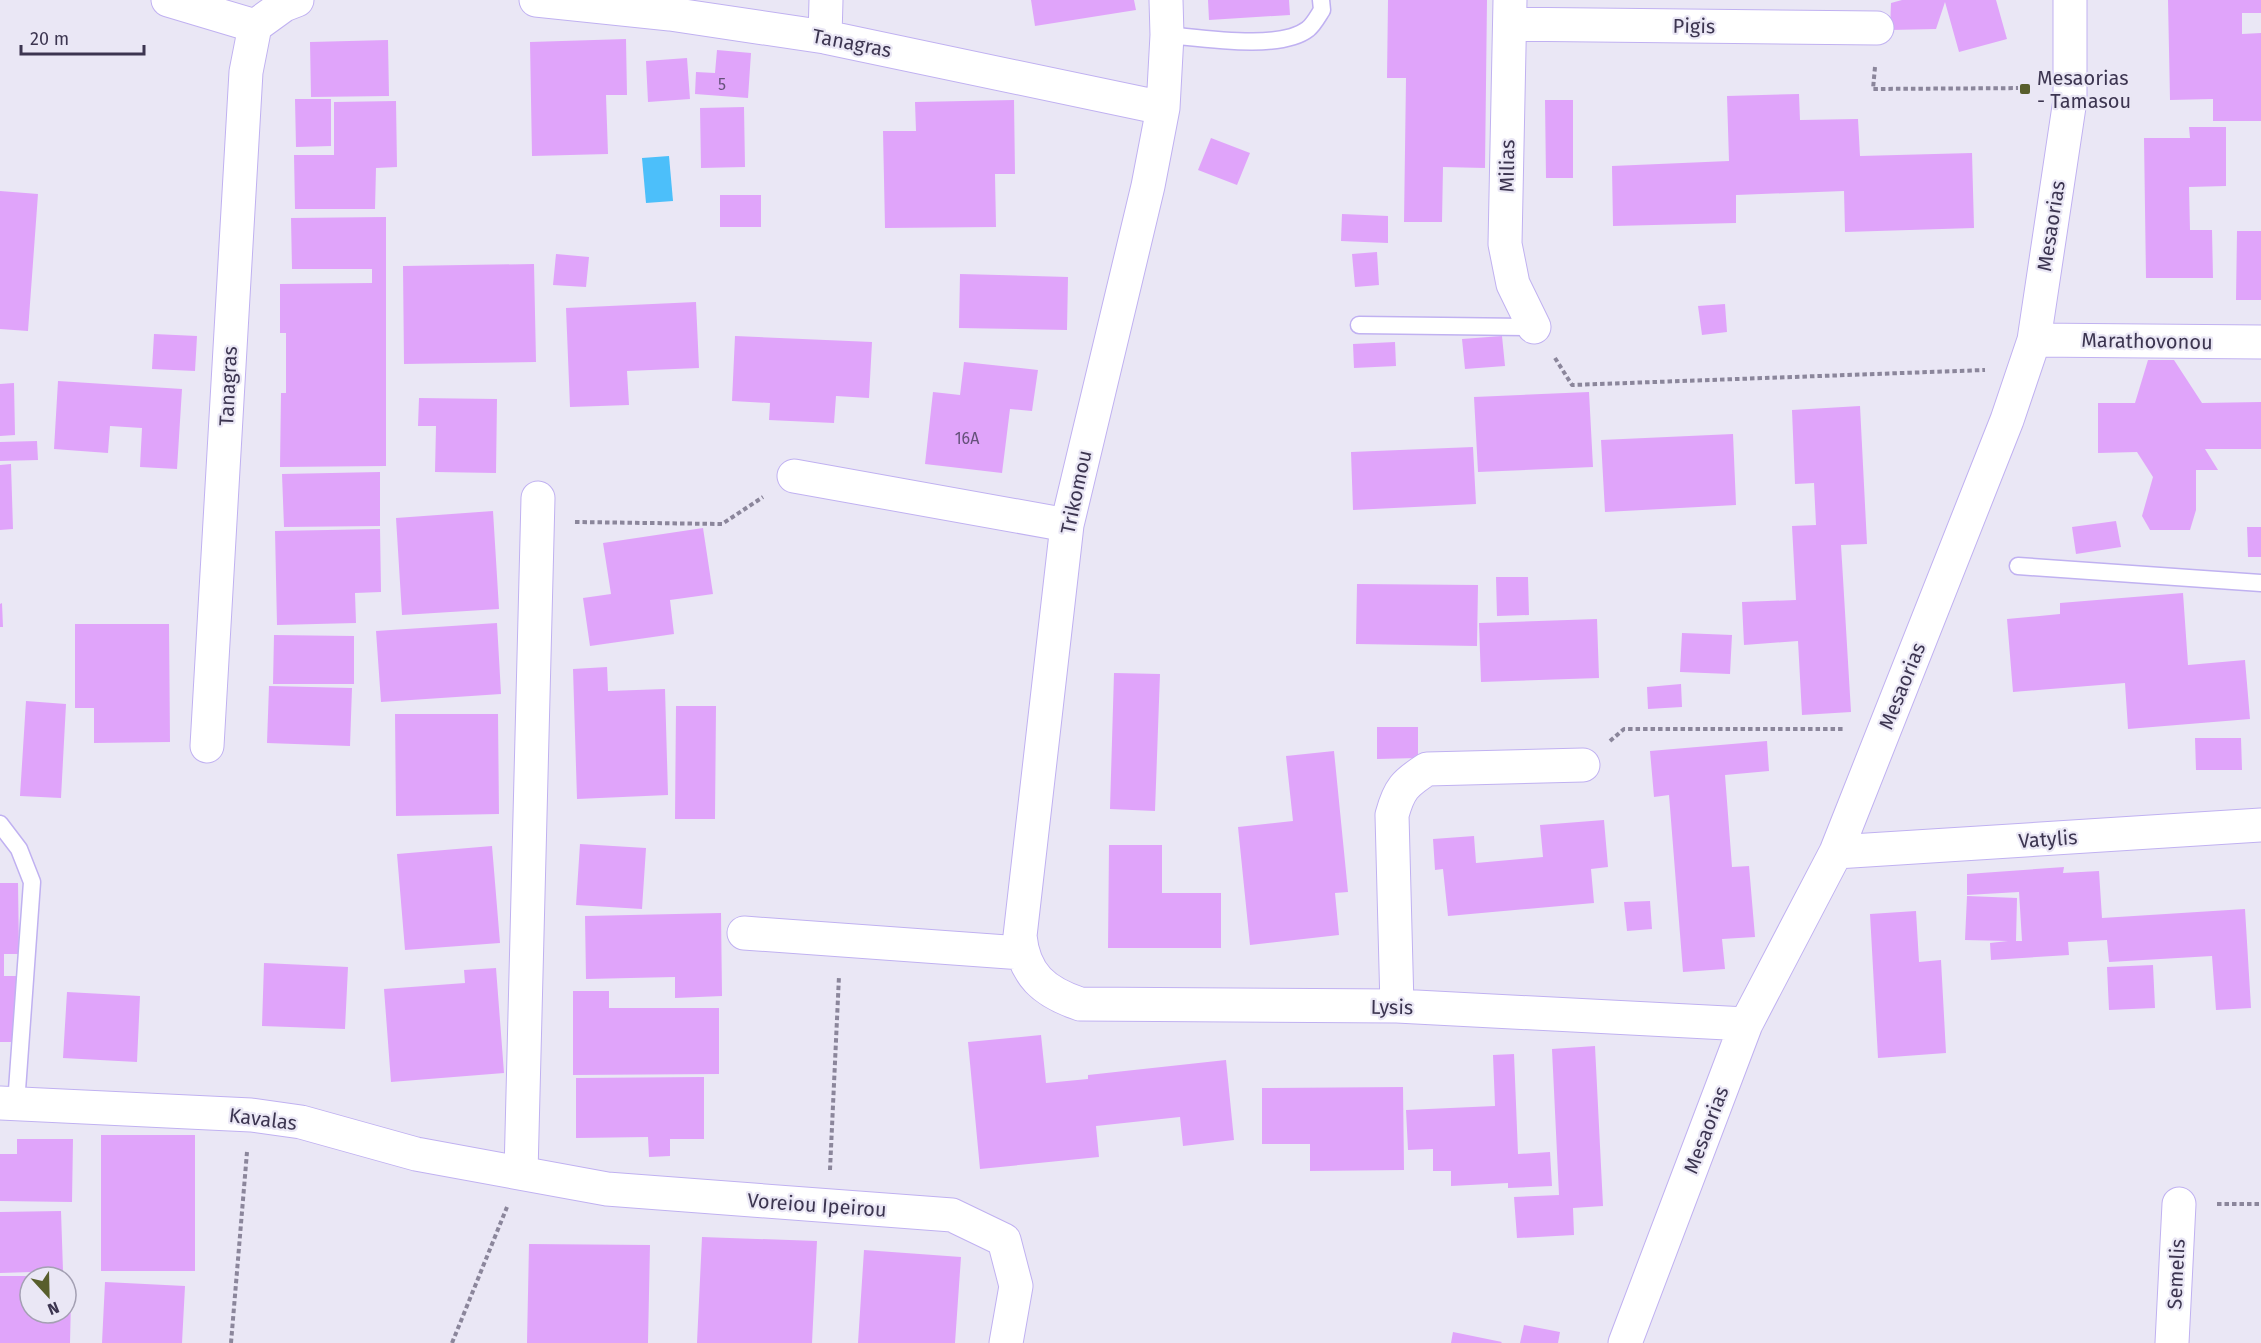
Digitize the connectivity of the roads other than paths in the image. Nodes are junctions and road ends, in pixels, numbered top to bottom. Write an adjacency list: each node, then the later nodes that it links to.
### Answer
1 (168, 0): 9 (street)
2 (297, 0): 9 (street)
3 (536, 0): 12 (street, Tanagras)
4 (826, 0): 12 (street)
5 (1166, 0): 11 (street, Trikomou)
6 (1321, 0): 11 (lane)
7 (2070, 0): 17 (street, Mesaorias)
8 (1510, 12): 10 (street, Pigis); 15 (street, Milias)
9 (255, 26): 23 (street, Tanagras)
10 (1877, 28)
11 (1167, 35): 13 (street, Trikomou)
12 (825, 36): 13 (street, Tanagras)
13 (1163, 108): 20 (street, Trikomou)
14 (1359, 325): 15 (lane)
15 (1534, 327)
16 (2261, 342): 17 (street, Marathovonou)
17 (2029, 355): 27 (street, Mesaorias)
18 (794, 476): 20 (street)
19 (538, 510): 34 (street)
20 (1067, 525): 29 (street, Trikomou)
21 (2018, 566): 22 (lane)
22 (2261, 583)
23 (207, 746)
24 (1583, 765): 31 (street)
25 (0, 824): 33 (lane)
26 (2261, 825): 27 (street, Vatylis)
27 (1836, 852): 32 (street, Mesaorias)
28 (744, 933): 29 (street)
29 (1022, 953): 30 (street, Trikomou)
30 (1041, 986): 31 (street, Lysis)
31 (1397, 1006): 32 (street, Lysis)
32 (1746, 1024): 37 (street, Mesaorias)
33 (8, 1103): 34 (street, Kavalas)
34 (521, 1173): 36 (street, Voreiou Ipeirou)
35 (2179, 1204): 38 (street, Semelis)
36 (1006, 1343)
37 (1625, 1343)
38 (2172, 1343)

